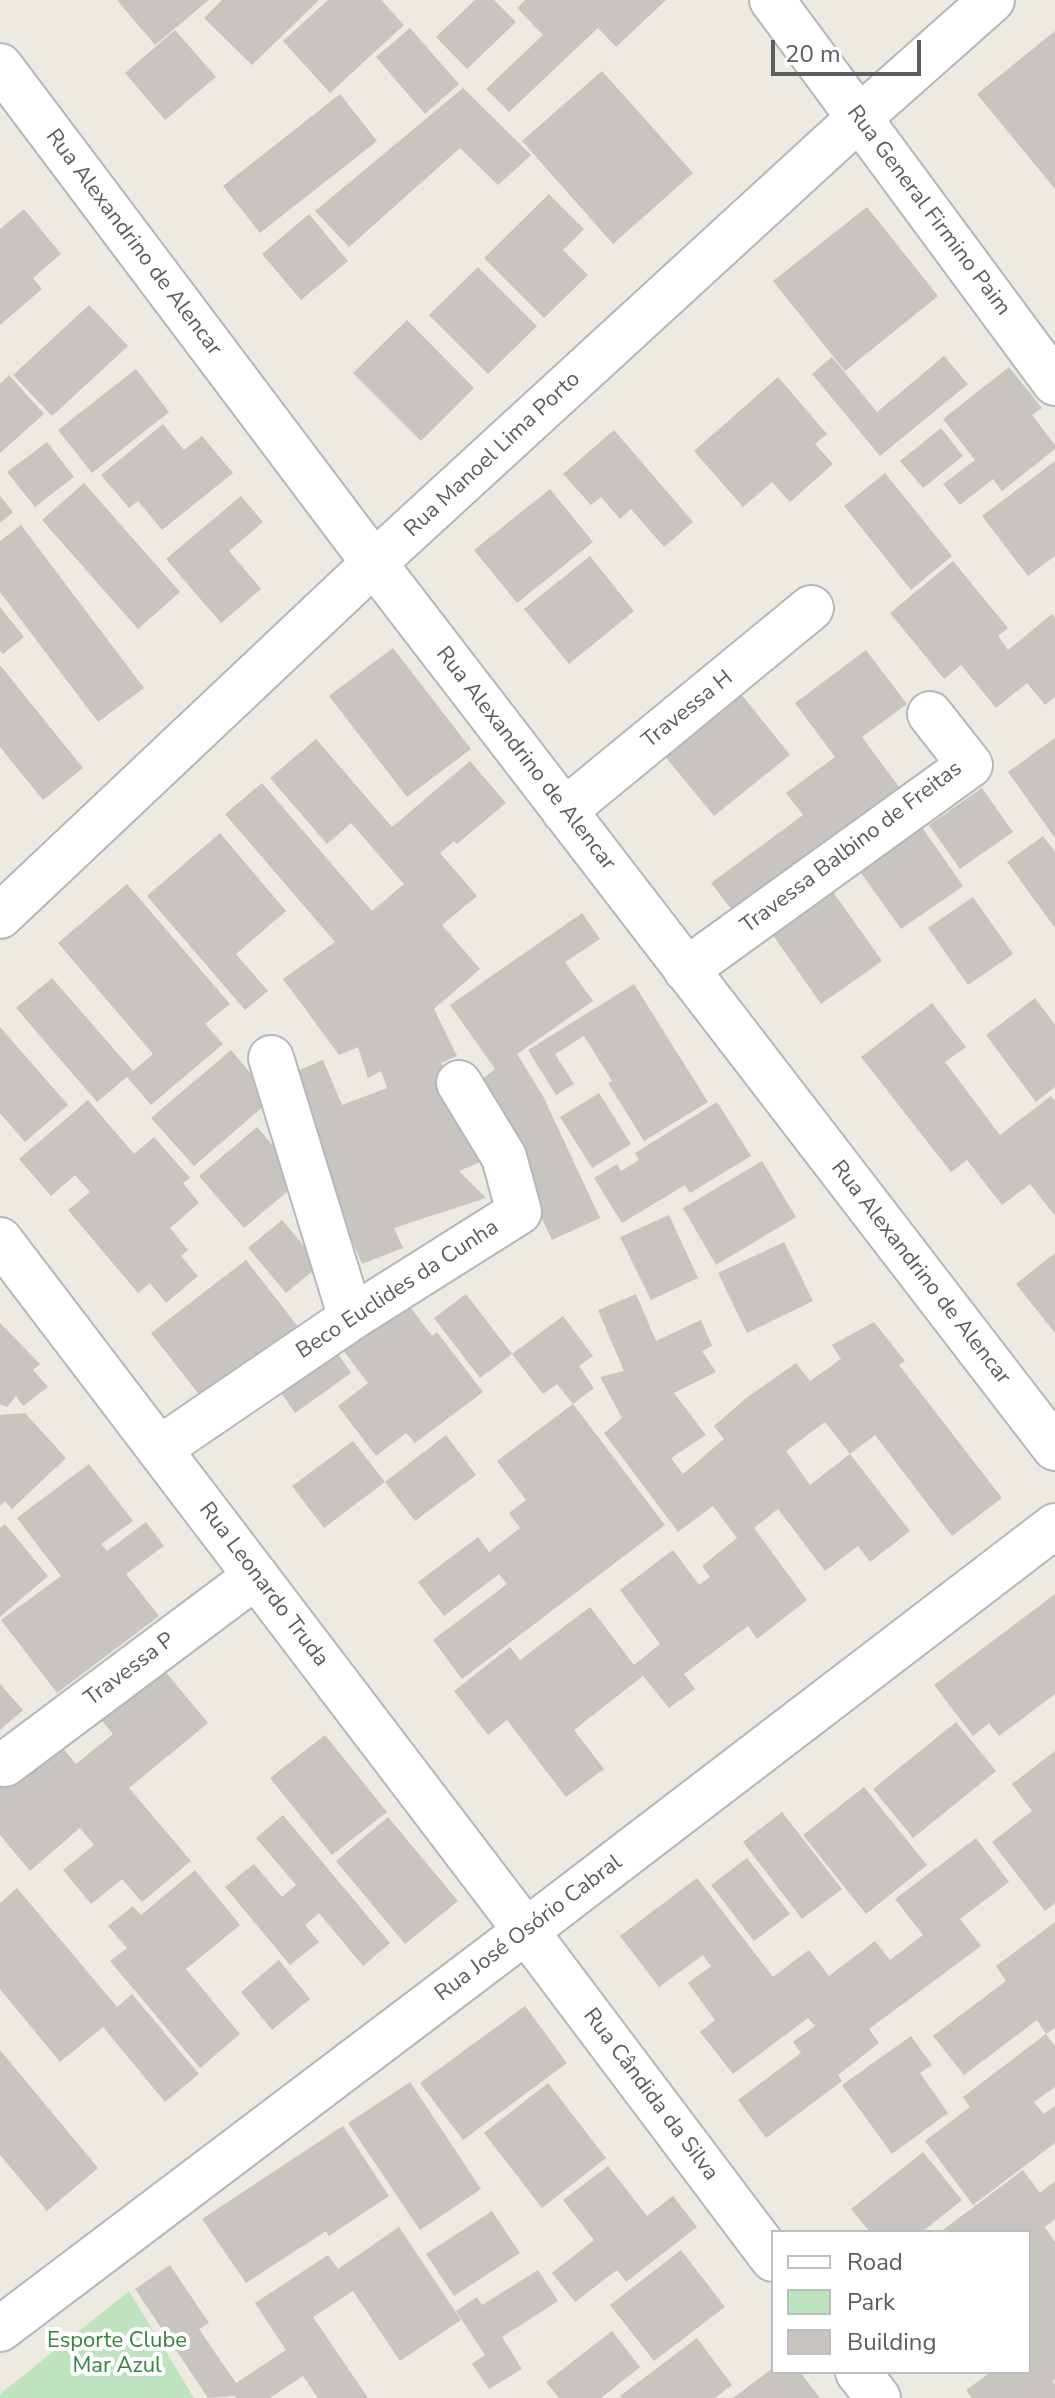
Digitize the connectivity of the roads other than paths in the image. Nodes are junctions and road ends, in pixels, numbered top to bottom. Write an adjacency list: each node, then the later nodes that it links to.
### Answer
1 (772, 0): 4 (street, Rua General Firmino Paim)
2 (992, 0): 4 (street, Rua Manoel Lima Porto)
3 (0, 66): 6 (street, Rua Alexandrino de Alencar)
4 (859, 118): 5 (street, Rua General Firmino Paim); 6 (street, Rua Manoel Lima Porto)
5 (1055, 383)
6 (374, 563): 9 (street, Rua Alexandrino de Alencar); 10 (street, Rua Manoel Lima Porto)
7 (811, 608): 9 (street, Travessa H)
8 (930, 714): 11 (street, Travessa Balbino de Freitas)
9 (564, 811): 11 (street, Rua Alexandrino de Alencar)
10 (0, 916)
11 (686, 970): 16 (street, Rua Alexandrino de Alencar)
12 (271, 1058): 15 (street)
13 (459, 1083): 15 (street, Beco Euclides da Cunha)
14 (0, 1240): 17 (street, Rua Leonardo Truda)
15 (351, 1318): 17 (street, Beco Euclides da Cunha)
16 (1055, 1448)
17 (159, 1449): 19 (street, Rua Leonardo Truda)
18 (1055, 1526): 21 (street, Rua José Osório Cabral)
19 (256, 1576): 20 (street, Travessa P); 21 (street, Rua Leonardo Truda)
20 (5, 1764)
21 (526, 1931): 22 (street, Rua Cândida da Silva); 23 (street, Rua José Osório Cabral)
22 (771, 2256)
23 (0, 2329)
24 (860, 2374): 25 (street)
25 (878, 2398)

